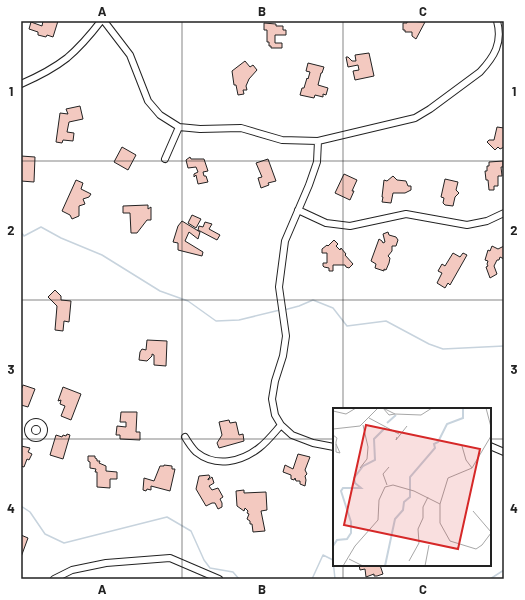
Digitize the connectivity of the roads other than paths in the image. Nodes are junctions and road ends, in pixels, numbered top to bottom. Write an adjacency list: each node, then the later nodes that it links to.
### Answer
1 (101, 21): 4 (street)
2 (104, 21): 5 (street)
3 (498, 21): 6 (street)
4 (21, 84)
5 (179, 126): 6 (street); 7 (street)
6 (318, 141): 8 (street)
7 (165, 160)
8 (298, 210): 9 (street); 10 (street)
9 (504, 213)
10 (281, 425): 13 (street); 15 (street)
11 (21, 426): 12 (street)
12 (28, 429)
13 (185, 437)
14 (491, 446): 16 (street)
15 (333, 447)
16 (504, 452)
17 (54, 579): 18 (street)
18 (218, 579)

